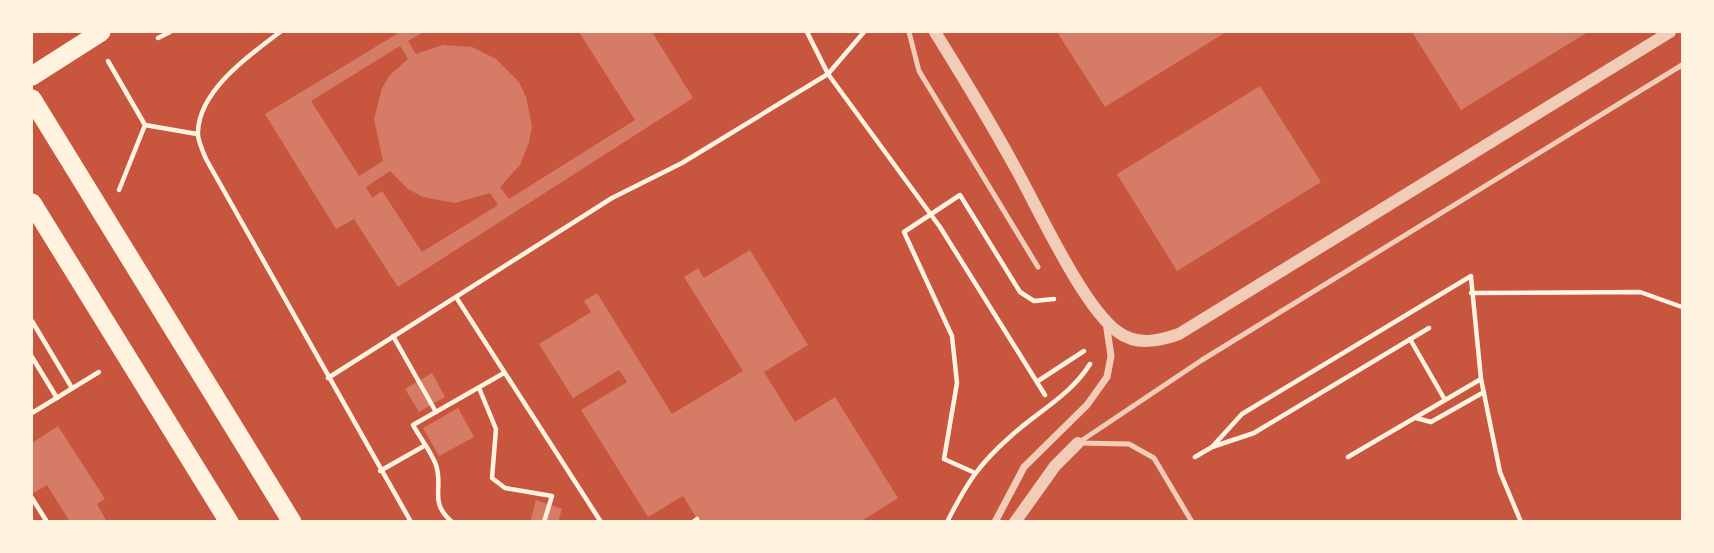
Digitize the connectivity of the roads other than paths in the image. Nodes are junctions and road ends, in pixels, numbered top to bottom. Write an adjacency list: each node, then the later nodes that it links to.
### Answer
1 (101, 32): 6 (highway)
2 (909, 32): 9 (lane)
3 (935, 32): 10 (street)
4 (1670, 32): 10 (street)
5 (1682, 65): 11 (lane)
6 (32, 76)
7 (32, 99): 13 (highway)
8 (32, 203): 12 (highway)
9 (1038, 267)
10 (1105, 318): 14 (street)
11 (1077, 443): 15 (street); 16 (lane)
12 (229, 522)
13 (292, 522)
14 (995, 522)
15 (1015, 522)
16 (1192, 522)

